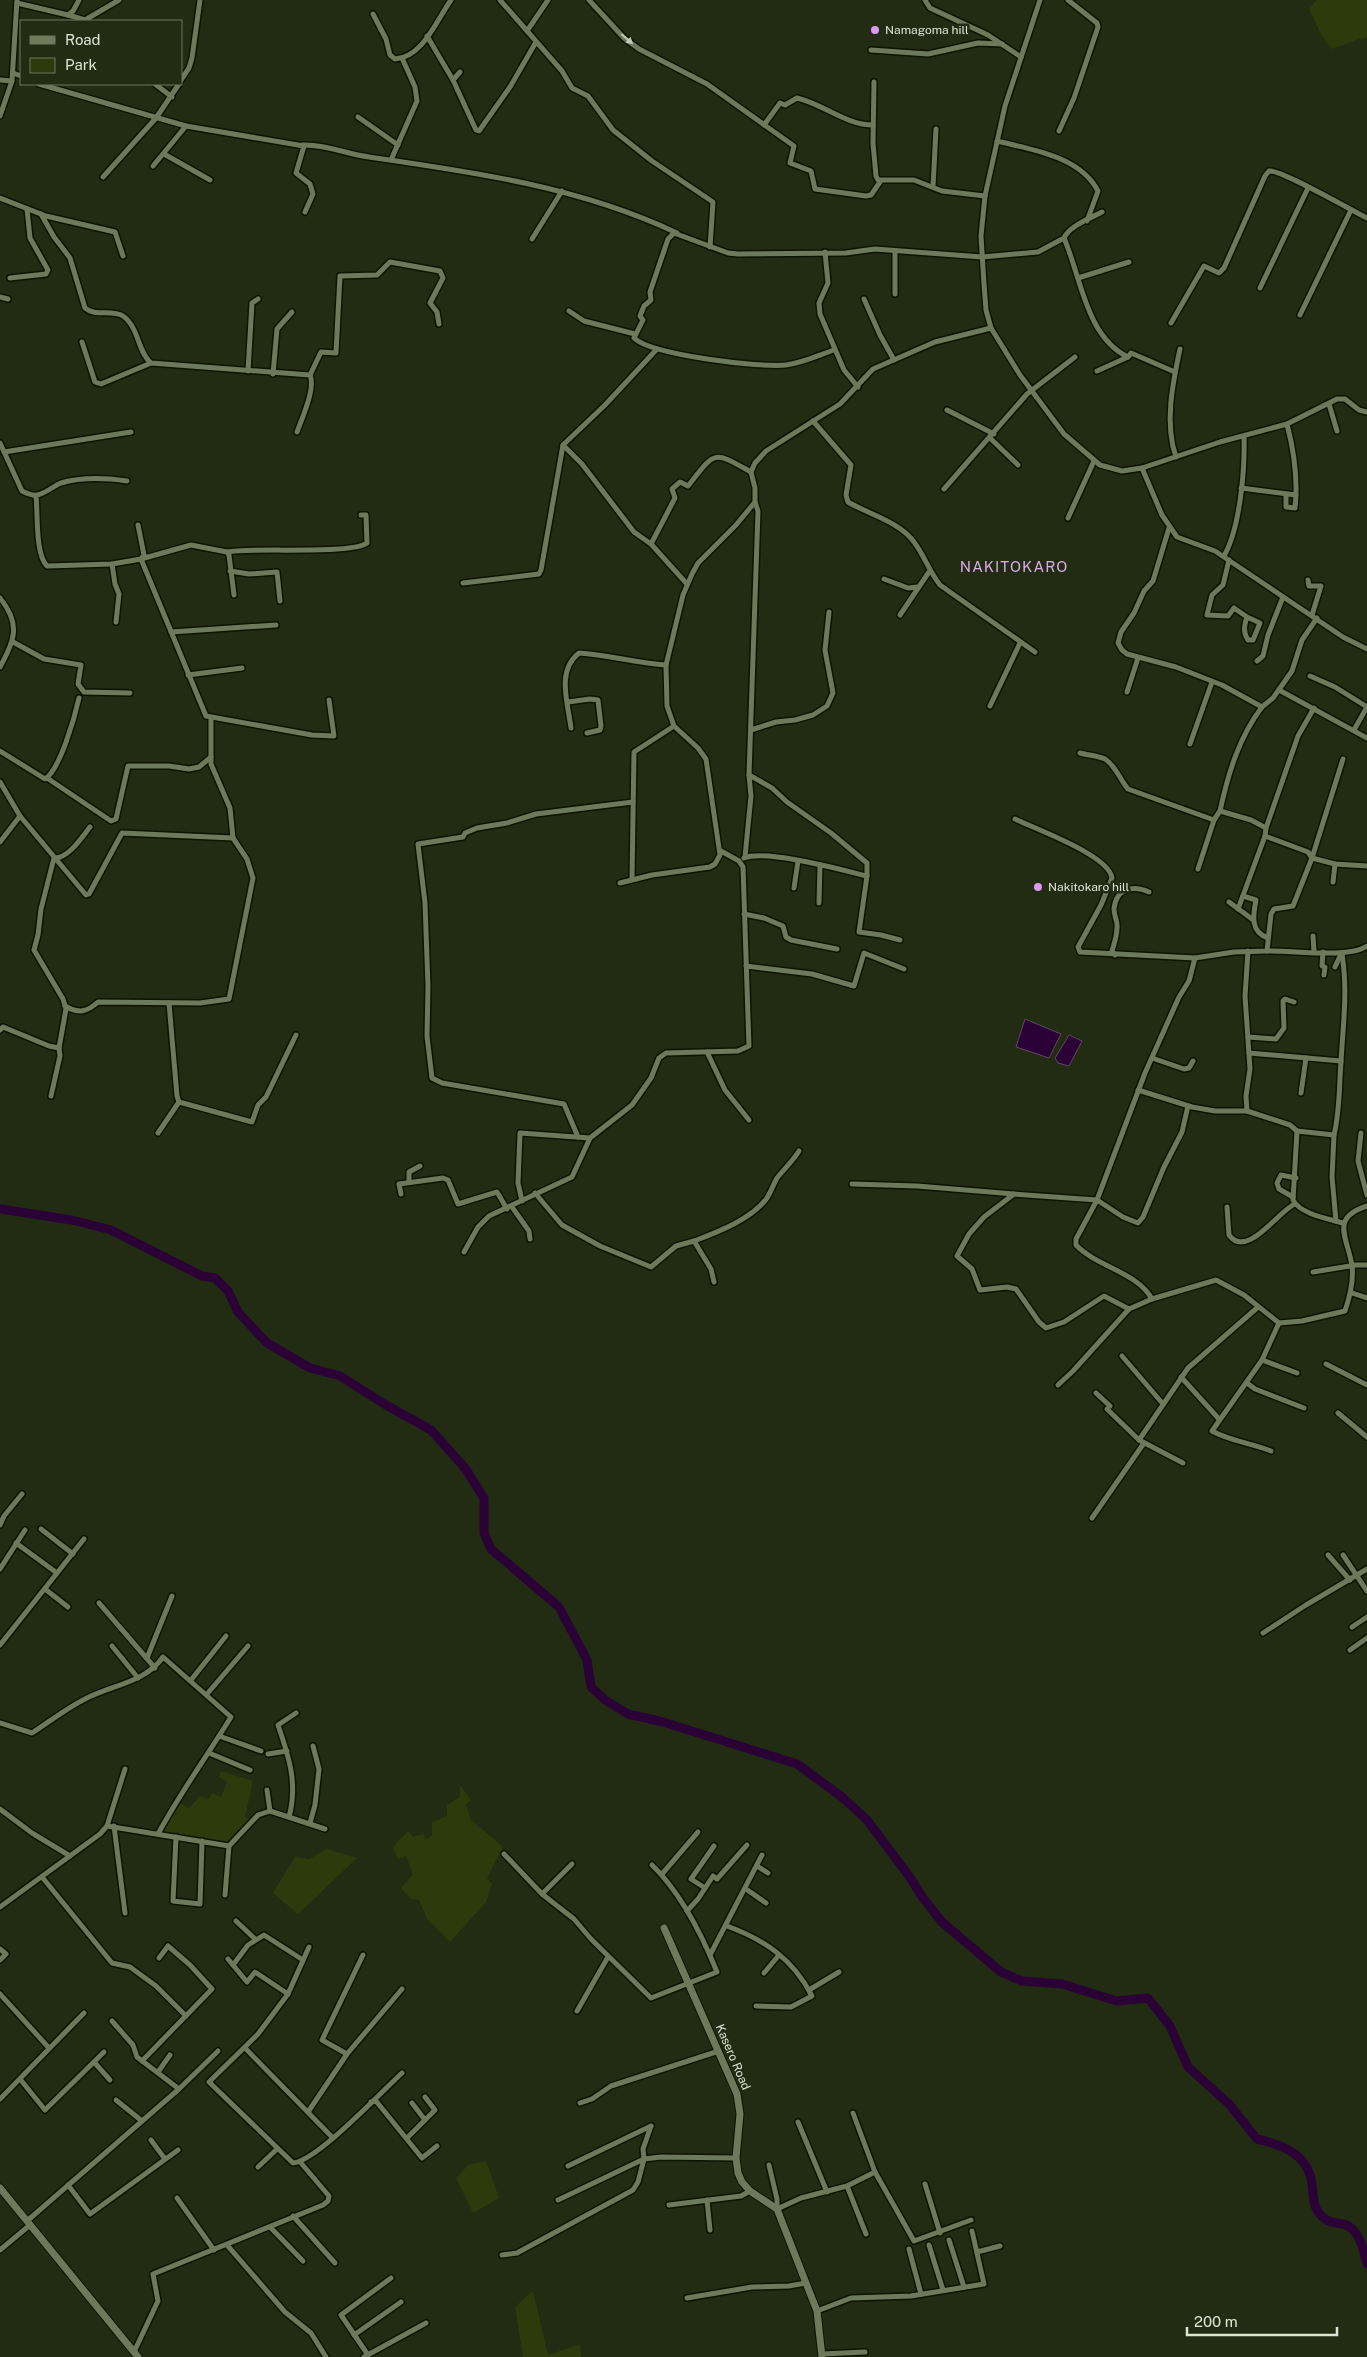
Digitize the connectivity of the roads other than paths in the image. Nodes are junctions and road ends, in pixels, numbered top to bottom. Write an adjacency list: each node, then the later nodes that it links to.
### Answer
1 (79, 0): 13 (street)
2 (119, 0): 13 (street)
3 (200, 0): 24 (street)
4 (500, 0): 14 (street)
5 (548, 0): 14 (street)
6 (925, 0): 17 (street)
7 (1040, 0): 19 (street)
8 (1068, 0): 40 (street)
9 (449, 1): 15 (street)
10 (17, 2): 13 (street); 22 (street)
11 (591, 2): 36 (street, one-way to 36)
12 (373, 14): 20 (street)
13 (68, 15)
14 (527, 31): 16 (street)
15 (427, 36): 20 (street); 26 (street)
16 (536, 42): 26 (street); 65 (street)
17 (1002, 44): 18 (street); 19 (street)
18 (871, 50)
19 (1020, 57): 41 (street)
20 (402, 58): 43 (street)
21 (460, 72): 26 (street)
22 (13, 73): 23 (street); 27 (street)
23 (20, 76)
24 (182, 78)
25 (0, 80): 27 (street)
26 (453, 80)
27 (12, 81): 33 (street)
28 (874, 82): 37 (street)
29 (43, 85): 35 (street)
30 (156, 85): 32 (street)
31 (178, 85): 32 (street)
32 (172, 97): 35 (street)
33 (0, 116)
34 (358, 117): 43 (street)
35 (156, 118): 38 (street); 47 (street)
36 (764, 125): 37 (street); 49 (street)
37 (874, 125): 49 (street)
38 (186, 126): 42 (street); 44 (street)
39 (936, 129): 50 (street)
40 (1059, 132)
41 (997, 141): 53 (street); 61 (street)
42 (302, 145): 45 (street); 57 (street)
43 (398, 145): 45 (street)
44 (164, 154): 46 (street); 48 (street)
45 (391, 160): 52 (street)
46 (153, 166)
47 (104, 177)
48 (210, 180)
49 (880, 182): 50 (street)
50 (933, 187): 53 (street)
51 (1308, 188): 56 (street); 73 (street); 82 (street)
52 (562, 191): 63 (street); 64 (street)
53 (985, 196): 69 (street)
54 (0, 198): 55 (street)
55 (27, 209): 59 (street); 71 (street)
56 (1351, 210): 60 (street); 81 (street)
57 (304, 212)
58 (1102, 212): 61 (street)
59 (41, 214): 68 (street); 93 (street)
60 (1367, 218)
61 (1087, 221): 62 (street)
62 (1064, 238): 69 (street); 72 (street)
63 (532, 239)
64 (694, 240): 65 (street); 85 (street)
65 (710, 247): 67 (street)
66 (894, 251): 67 (street); 69 (street); 74 (street)
67 (825, 252): 89 (street)
68 (123, 256)
69 (982, 257): 84 (street)
70 (1129, 262): 72 (street)
71 (10, 278)
72 (1078, 278): 91 (street)
73 (1260, 288)
74 (895, 294)
75 (0, 297): 76 (street)
76 (8, 299)
77 (258, 299): 94 (street)
78 (864, 299): 92 (street)
79 (568, 311): 85 (street)
80 (292, 312): 97 (street)
81 (1300, 315)
82 (1171, 323)
83 (439, 324): 98 (street)
84 (991, 328): 92 (street); 100 (street)
85 (635, 334): 87 (street)
86 (82, 342): 93 (street)
87 (657, 349): 89 (street); 112 (street)
88 (1180, 349): 96 (street)
89 (834, 350): 99 (street)
90 (1075, 357): 100 (street)
91 (1128, 357): 95 (street); 96 (street)
92 (894, 360): 99 (street)
93 (151, 363): 94 (street)
94 (248, 371): 97 (street)
95 (1097, 371)
96 (1175, 372): 114 (street)
97 (273, 374): 98 (street)
98 (310, 375): 108 (street)
99 (858, 387): 104 (street)
100 (1032, 391): 109 (street); 115 (street)
101 (1329, 404): 103 (street); 105 (street); 106 (street)
102 (947, 410): 109 (street)
103 (1367, 412)
104 (813, 421): 118 (street); 137 (street)
105 (1287, 424): 110 (street); 124 (street)
106 (1337, 431)
107 (131, 432): 113 (street)
108 (297, 432)
109 (992, 436): 116 (street); 121 (street)
110 (1244, 437): 114 (street); 120 (street)
111 (0, 443): 113 (street)
112 (562, 445): 130 (street); 140 (street)
113 (4, 452): 123 (street)
114 (1176, 457): 117 (street)
115 (1094, 461): 117 (street); 127 (street)
116 (1018, 465)
117 (1142, 468): 129 (street)
118 (751, 472): 125 (street); 130 (street)
119 (127, 481): 123 (street)
120 (1241, 488): 122 (street); 132 (street)
121 (944, 489)
122 (1286, 494): 124 (street); 124 (street)
123 (36, 496): 135 (street)
124 (1296, 496)
125 (755, 502): 141 (street); 179 (street)
126 (361, 515): 131 (street)
127 (1068, 518)
128 (138, 525): 133 (street)
129 (1169, 528): 132 (street); 158 (street)
130 (651, 544): 141 (street)
131 (227, 552): 133 (street); 136 (street)
132 (1224, 556): 134 (street)
133 (141, 559): 135 (street); 153 (street)
134 (1229, 560): 144 (street); 150 (street)
135 (112, 564): 151 (street)
136 (230, 571): 143 (street); 146 (street)
137 (929, 572): 142 (street); 155 (street)
138 (884, 579): 142 (street)
139 (1308, 580): 149 (street)
140 (463, 582)
141 (687, 584): 160 (street)
142 (918, 587): 148 (street)
143 (234, 595)
144 (1283, 597): 149 (street); 159 (street)
145 (0, 598): 154 (street)
146 (280, 600)
147 (829, 612): 179 (street)
148 (900, 615)
149 (1314, 616): 156 (street); 166 (street)
150 (1247, 617): 150 (street)
151 (116, 622)
152 (276, 625): 153 (street)
153 (170, 632): 163 (street)
154 (13, 642): 161 (street); 168 (street)
155 (1020, 643): 157 (street); 172 (street)
156 (1367, 649)
157 (1035, 652)
158 (1138, 658): 165 (street); 167 (street)
159 (1257, 661)
160 (666, 665): 171 (street); 177 (street)
161 (0, 667)
162 (242, 668): 163 (street)
163 (188, 675): 176 (street)
164 (1310, 676): 174 (street)
165 (1212, 682): 173 (street); 183 (street)
166 (1279, 690): 173 (street); 175 (street)
167 (1127, 692)
168 (130, 693)
169 (79, 698): 189 (street)
170 (329, 700): 176 (street)
171 (568, 702): 178 (street); 181 (street)
172 (990, 706)
173 (1262, 707): 192 (street)
174 (1367, 707): 180 (street)
175 (1314, 708): 180 (street); 197 (street)
176 (211, 718): 186 (street)
177 (674, 726): 191 (street); 201 (street)
178 (571, 728)
179 (751, 730): 188 (street)
180 (1354, 730): 182 (street)
181 (587, 733)
182 (1367, 738)
183 (1190, 744)
184 (0, 752): 189 (street)
185 (1080, 753): 195 (street)
186 (211, 757): 189 (street); 199 (street)
187 (1344, 759): 204 (street)
188 (749, 775): 202 (street); 211 (street)
189 (47, 778)
190 (0, 782): 193 (street)
191 (633, 802): 212 (street); 263 (street)
192 (1220, 811): 195 (street); 197 (street)
193 (20, 816): 200 (street); 203 (street)
194 (1015, 819): 233 (street)
195 (1214, 820): 210 (street)
196 (90, 827): 203 (street)
197 (1266, 828): 198 (street)
198 (1264, 836): 204 (street); 217 (street)
199 (233, 838): 203 (street); 240 (street)
200 (0, 842)
201 (720, 850): 205 (street); 212 (street)
202 (745, 857): 205 (street); 206 (street)
203 (54, 858): 241 (street)
204 (1312, 858): 207 (street); 224 (street)
205 (739, 861): 221 (street)
206 (798, 861): 208 (street); 215 (street)
207 (1335, 864): 209 (street); 213 (street)
208 (820, 866): 211 (street); 219 (street)
209 (1367, 866)
210 (1198, 869)
211 (867, 876): 225 (street)
212 (632, 879): 214 (street)
213 (1334, 882)
214 (620, 883)
215 (794, 888)
216 (1149, 892): 233 (street)
217 (1243, 896): 220 (street); 222 (street)
218 (1229, 902): 220 (street)
219 (819, 903)
220 (1238, 909): 222 (street)
221 (744, 914): 227 (street); 235 (street)
222 (1252, 919): 224 (street)
223 (1313, 936): 230 (street)
224 (1268, 938): 229 (street)
225 (900, 940)
226 (1366, 948): 232 (street)
227 (837, 949)
228 (1248, 951): 229 (street); 234 (street); 244 (street)
229 (1268, 951): 230 (street)
230 (1314, 952): 231 (street)
231 (1323, 952): 232 (street); 238 (street)
232 (1342, 954): 236 (street); 251 (street)
233 (1114, 955): 234 (street)
234 (1195, 958): 248 (street)
235 (746, 966): 237 (street); 246 (street)
236 (1335, 966)
237 (904, 969)
238 (1324, 975)
239 (1294, 1002): 244 (street)
240 (169, 1003): 241 (street); 255 (street)
241 (65, 1006): 245 (street)
242 (0, 1030): 245 (street)
243 (296, 1035): 255 (street)
244 (1248, 1037): 247 (street)
245 (59, 1048): 254 (street)
246 (707, 1052): 258 (street); 264 (street)
247 (1248, 1053): 249 (street); 257 (street)
248 (1152, 1058): 250 (street); 252 (street)
249 (1306, 1058): 251 (street); 253 (street)
250 (1193, 1061)
251 (1341, 1061): 262 (street)
252 (1138, 1090): 256 (street); 275 (street)
253 (1301, 1092)
254 (51, 1096)
255 (179, 1102): 260 (street)
256 (1188, 1106): 257 (street); 275 (street)
257 (1247, 1111): 259 (street)
258 (749, 1120)
259 (1297, 1131): 262 (street); 267 (street)
260 (158, 1133)
261 (1361, 1133): 273 (street)
262 (1334, 1135): 281 (street)
263 (578, 1137): 264 (street); 276 (street)
264 (590, 1138): 271 (street)
265 (799, 1151): 284 (street)
266 (420, 1166): 268 (street)
267 (1296, 1178): 274 (street); 274 (street)
268 (409, 1182): 270 (street); 280 (street)
269 (852, 1184): 272 (street)
270 (401, 1194)
271 (536, 1194): 276 (street); 284 (street)
272 (1014, 1194): 275 (street); 294 (street)
273 (1367, 1195)
274 (1294, 1197): 277 (street)
275 (1097, 1200): 292 (street)
276 (522, 1201): 280 (street)
277 (1295, 1204): 279 (street); 281 (street)
278 (1367, 1206): 282 (street)
279 (1226, 1207)
280 (509, 1208): 283 (street); 285 (street)
281 (1336, 1221): 282 (street)
282 (1343, 1224): 287 (street)
283 (530, 1239)
284 (694, 1241): 289 (street)
285 (464, 1252)
286 (1367, 1265): 287 (street)
287 (1352, 1266): 288 (street); 290 (street)
288 (1313, 1272)
289 (714, 1282)
290 (1352, 1293): 291 (street); 295 (street)
291 (1367, 1298)
292 (1152, 1299): 293 (street); 294 (street)
293 (1257, 1308): 295 (street); 300 (street)
294 (1129, 1309): 302 (street)
295 (1279, 1323): 297 (street)
296 (1122, 1356): 305 (street)
297 (1262, 1360): 299 (street); 301 (street)
298 (1326, 1364): 303 (street)
299 (1297, 1373)
300 (1181, 1377): 305 (street); 308 (street)
301 (1247, 1383): 306 (street); 308 (street)
302 (1058, 1385)
303 (1367, 1385)
304 (1096, 1393): 310 (street)
305 (1163, 1404): 310 (street)
306 (1304, 1408)
307 (1338, 1413): 309 (street)
308 (1219, 1419): 311 (street)
309 (1367, 1437)
310 (1142, 1442): 312 (street); 314 (street)
311 (1271, 1451)
312 (1183, 1463)
313 (22, 1494): 315 (street)
314 (1092, 1518)
315 (0, 1525)
316 (40, 1529): 320 (street)
317 (25, 1530): 319 (street)
318 (84, 1539): 320 (street)
319 (16, 1543): 323 (street); 325 (street)
320 (72, 1554): 325 (street)
321 (1328, 1555): 327 (street)
322 (1342, 1556): 326 (street)
323 (0, 1569)
324 (1367, 1569): 326 (street)
325 (57, 1573): 328 (street)
326 (1358, 1576): 327 (street); 329 (street)
327 (1350, 1580): 335 (street)
328 (44, 1589): 332 (street); 338 (street)
329 (1367, 1591)
330 (172, 1596): 342 (street)
331 (99, 1603): 342 (street)
332 (68, 1607)
333 (1367, 1617): 334 (street)
334 (1352, 1628)
335 (1264, 1633)
336 (226, 1636): 345 (street)
337 (1367, 1638): 341 (street)
338 (0, 1645)
339 (112, 1646): 344 (street)
340 (248, 1646): 346 (street)
341 (1350, 1650)
342 (147, 1658): 343 (street)
343 (155, 1668): 344 (street); 345 (street)
344 (138, 1678): 348 (street)
345 (191, 1680): 346 (street)
346 (207, 1694): 349 (street)
347 (296, 1713): 352 (street)
348 (0, 1723)
349 (219, 1736): 351 (street); 353 (street)
350 (312, 1746): 361 (street)
351 (261, 1751)
352 (287, 1751): 354 (street); 360 (street)
353 (209, 1753): 356 (street); 366 (street)
354 (268, 1754)
355 (125, 1769): 362 (street)
356 (250, 1770)
357 (266, 1790): 359 (street)
358 (0, 1809): 374 (street)
359 (270, 1812): 360 (street); 370 (street)
360 (289, 1817): 361 (street)
361 (310, 1823): 364 (street)
362 (107, 1826): 363 (street); 374 (street)
363 (114, 1826): 366 (street); 388 (street)
364 (325, 1829)
365 (698, 1832): 379 (street)
366 (158, 1834): 367 (street)
367 (176, 1837): 368 (street); 368 (street)
368 (202, 1841): 370 (street)
369 (747, 1845): 381 (street)
370 (229, 1846): 384 (street)
371 (714, 1846): 381 (street)
372 (504, 1854): 383 (street)
373 (762, 1855): 377 (street)
374 (70, 1856): 380 (street)
375 (572, 1864): 383 (street)
376 (652, 1865): 379 (street)
377 (757, 1866): 378 (street); 382 (street)
378 (768, 1873)
379 (662, 1874): 387 (street)
380 (42, 1877): 386 (street); 414 (street)
381 (705, 1888): 387 (street)
382 (746, 1889): 385 (street); 390 (street)
383 (542, 1894): 398 (street)
384 (225, 1895)
385 (766, 1903)
386 (0, 1907)
387 (686, 1911): 397 (street)
388 (125, 1913)
389 (236, 1921): 392 (street)
390 (727, 1926): 395 (street); 397 (street)
391 (664, 1928): 406 (street, Kasero Road)
392 (255, 1939): 402 (street); 403 (street)
393 (309, 1947): 402 (street)
394 (0, 1949): 401 (street)
395 (779, 1954): 404 (street); 408 (street)
396 (363, 1955): 421 (street)
397 (710, 1955): 406 (street)
398 (608, 1956): 406 (street); 412 (street)
399 (158, 1958): 414 (street)
400 (228, 1959): 403 (street)
401 (0, 1960)
402 (303, 1960): 410 (street)
403 (233, 1965): 410 (street)
404 (764, 1972)
405 (839, 1972): 408 (street)
406 (688, 1984): 419 (street, Kasero Road)
407 (402, 1989): 421 (street)
408 (809, 1990): 411 (street)
409 (0, 1994): 416 (street)
410 (288, 1994): 417 (street)
411 (756, 2006)
412 (577, 2011)
413 (84, 2013): 416 (street)
414 (186, 2016): 423 (street)
415 (112, 2021): 423 (street)
416 (49, 2048): 427 (street)
417 (244, 2048): 436 (street); 446 (street)
418 (218, 2051): 429 (street)
419 (719, 2051): 435 (street); 447 (street, Kasero Road)
420 (104, 2052): 424 (street)
421 (347, 2054): 436 (street)
422 (170, 2055): 425 (street)
423 (142, 2061): 425 (street)
424 (94, 2062): 427 (street); 428 (street)
425 (158, 2072): 429 (street)
426 (402, 2073): 433 (street)
427 (20, 2079): 431 (street)
428 (110, 2080)
429 (180, 2089): 439 (street)
430 (425, 2097): 438 (street)
431 (0, 2099)
432 (116, 2100): 439 (street)
433 (370, 2102): 441 (street); 442 (street)
434 (412, 2103): 438 (street)
435 (580, 2103)
436 (308, 2112): 441 (street)
437 (853, 2113): 454 (street)
438 (425, 2120): 442 (street)
439 (142, 2121): 456 (street)
440 (798, 2122): 460 (street)
441 (333, 2138): 450 (street)
442 (407, 2138): 444 (street)
443 (151, 2140): 448 (street)
444 (437, 2146)
445 (178, 2150): 448 (street)
446 (277, 2150): 450 (street); 453 (street)
447 (736, 2158): 449 (street); 459 (street, Kasero Road)
448 (165, 2159): 456 (street)
449 (644, 2159): 452 (street); 462 (street); 482 (street)
450 (301, 2162): 466 (street)
451 (769, 2165): 465 (street)
452 (568, 2166)
453 (258, 2167)
454 (875, 2172): 457 (street); 472 (street)
455 (925, 2184): 472 (street)
456 (68, 2185): 468 (street)
457 (847, 2186): 460 (street); 473 (street)
458 (0, 2188): 468 (street)
459 (750, 2191): 463 (street); 465 (street, Kasero Road)
460 (827, 2192): 465 (street)
461 (177, 2198): 480 (street)
462 (558, 2200)
463 (707, 2200): 464 (street); 470 (street)
464 (669, 2205)
465 (776, 2209): 486 (street)
466 (293, 2216): 469 (street); 484 (street)
467 (971, 2220): 472 (street)
468 (29, 2223): 479 (street); 496 (street)
469 (270, 2227): 475 (street); 483 (street)
470 (710, 2230)
471 (972, 2232): 481 (street)
472 (940, 2233)
473 (866, 2234)
474 (949, 2240): 487 (street)
475 (227, 2245): 480 (street); 499 (street)
476 (929, 2245): 488 (street)
477 (1000, 2246): 481 (street)
478 (909, 2249): 489 (street)
479 (0, 2250)
480 (214, 2250): 496 (street)
481 (977, 2252): 487 (street)
482 (502, 2255)
483 (303, 2261)
484 (335, 2263)
485 (391, 2278): 494 (street)
486 (806, 2283): 490 (street); 492 (street)
487 (964, 2288): 488 (street)
488 (943, 2290): 489 (street)
489 (921, 2294): 492 (street)
490 (687, 2298)
491 (401, 2302): 494 (street)
492 (818, 2311): 497 (street)
493 (426, 2323): 498 (street)
494 (354, 2335): 498 (street)
495 (865, 2352): 497 (street)
496 (136, 2354)
497 (822, 2355)
498 (366, 2356)
499 (326, 2357)

